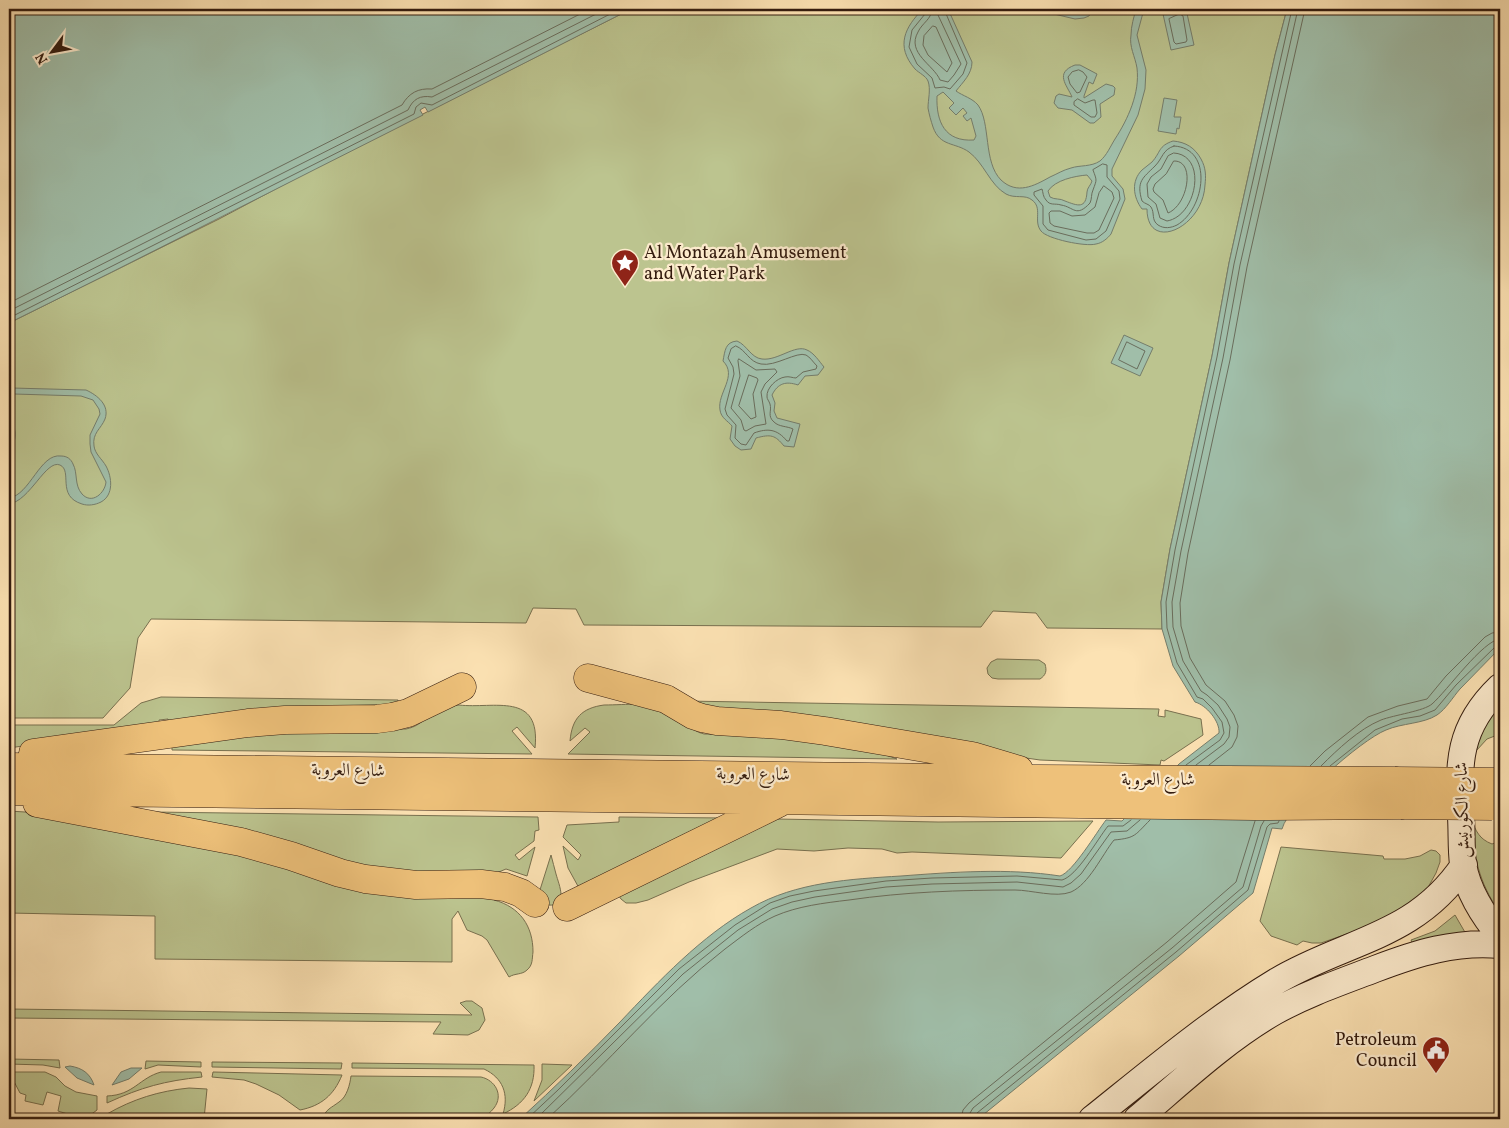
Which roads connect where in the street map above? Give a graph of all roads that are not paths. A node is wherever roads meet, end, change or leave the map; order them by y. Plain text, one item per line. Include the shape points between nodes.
1 (588, 678) dead end
2 (462, 687) dead end
3 (1500, 687) edge
4 (9, 759) edge
5 (9, 767) edge
6 (1038, 779) junction
7 (9, 791) edge
8 (1105, 792) junction
9 (1498, 794) edge
10 (9, 796) edge
11 (784, 800) junction
12 (1464, 865) junction
13 (535, 903) dead end
14 (567, 907) dead end
15 (1500, 934) edge
16 (1500, 946) edge
17 (1308, 964) junction
18 (1237, 1037) junction
19 (1092, 1119) edge
20 (1137, 1119) edge

1 - 6 main road via 666,699 702,718 810,729 972,756 1006,765
2 - 4 main road via 408,713 392,717 248,723
3 - 12 main road, شارع الكورنيش via 1477,714 1469,729 1460,762
5 - 6 main road, شارع العروبة
6 - 8 main road, شارع العروبة
7 - 11 main road, شارع العروبة
8 - 9 main road, شارع العروبة, bridge
8 - 11 main road, شارع العروبة
10 - 13 main road via 66,810 241,842 365,879 416,885 505,887
11 - 14 main road
12 - 15 main road, شارع الكورنيش via 1477,901
12 - 17 main road via 1444,891 1419,913 1388,931
16 - 18 main road via 1478,943 1448,946 1386,965 1293,1002
17 - 18 main road via 1318,969 1320,976 1317,981 1258,1013
17 - 19 main road via 1219,1018
18 - 20 main road

